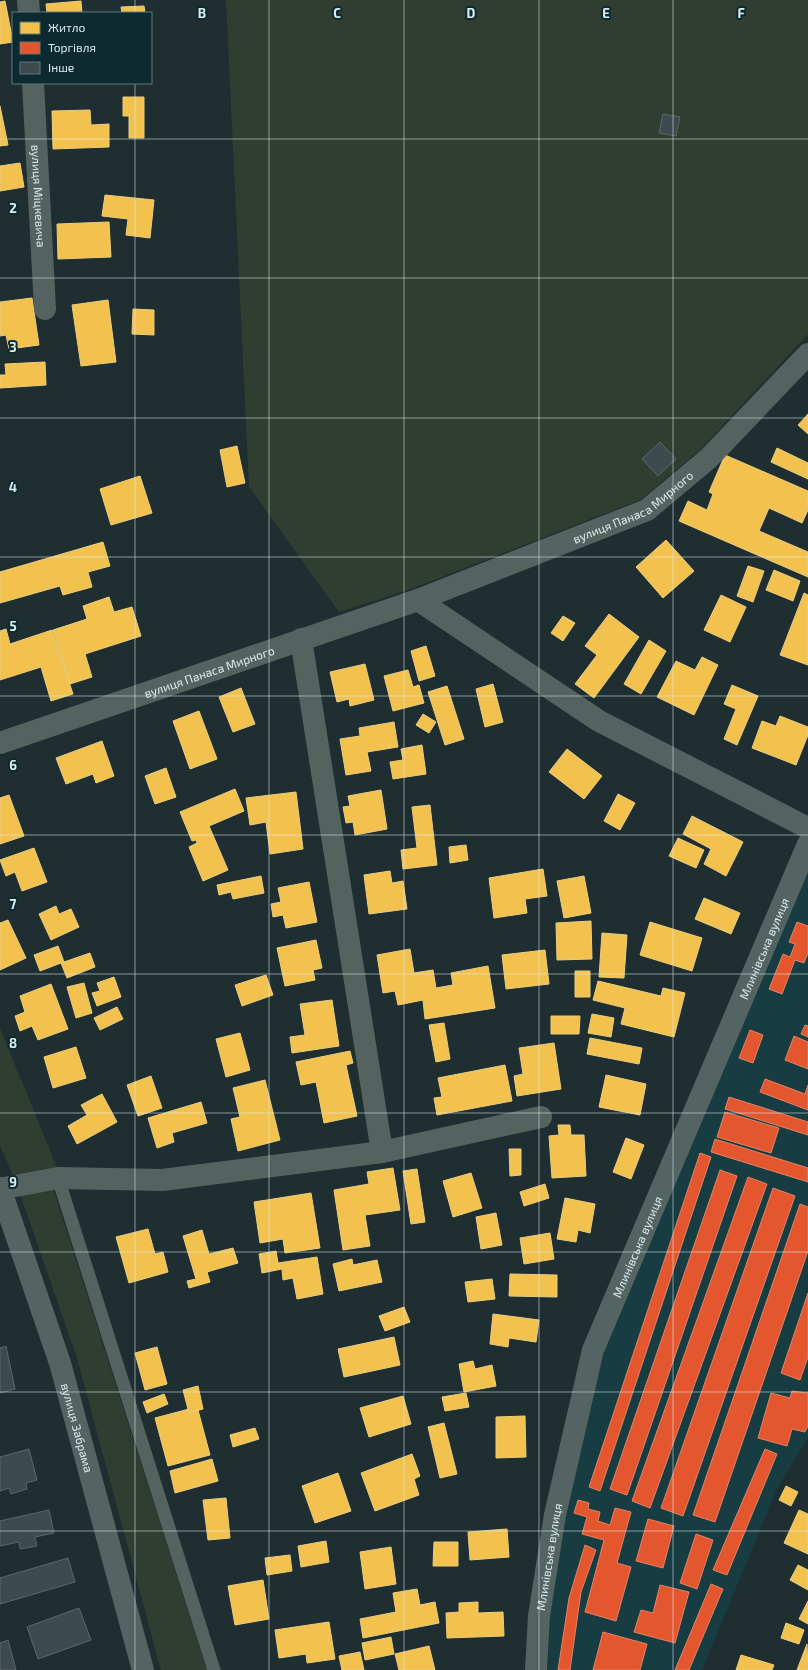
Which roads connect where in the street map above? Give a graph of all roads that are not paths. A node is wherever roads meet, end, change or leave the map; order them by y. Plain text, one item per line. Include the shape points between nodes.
1 (28, 0) edge
2 (29, 12) edge
3 (32, 84) edge
4 (45, 310) dead end
5 (808, 354) edge
6 (418, 600) junction
7 (301, 639) junction
8 (0, 743) edge
9 (808, 828) edge
10 (808, 844) edge
11 (541, 1117) dead end
12 (382, 1152) junction
13 (58, 1178) junction
14 (0, 1189) edge
15 (143, 1670) edge
16 (214, 1670) edge
17 (536, 1670) edge

1 - 2 street
3 - 4 street, вулиця Міцкевича
5 - 6 street, вулиця Панаса Мирного via 709,458 647,510
6 - 7 street, вулиця Панаса Мирного
6 - 9 street via 598,721
7 - 8 street, вулиця Панаса Мирного
7 - 12 street
10 - 17 main road, Млинівська вулиця via 593,1350 555,1514 539,1616
11 - 12 street
12 - 13 street via 162,1180
13 - 14 street
13 - 16 lane
14 - 15 main road, вулиця Забрама via 60,1363

